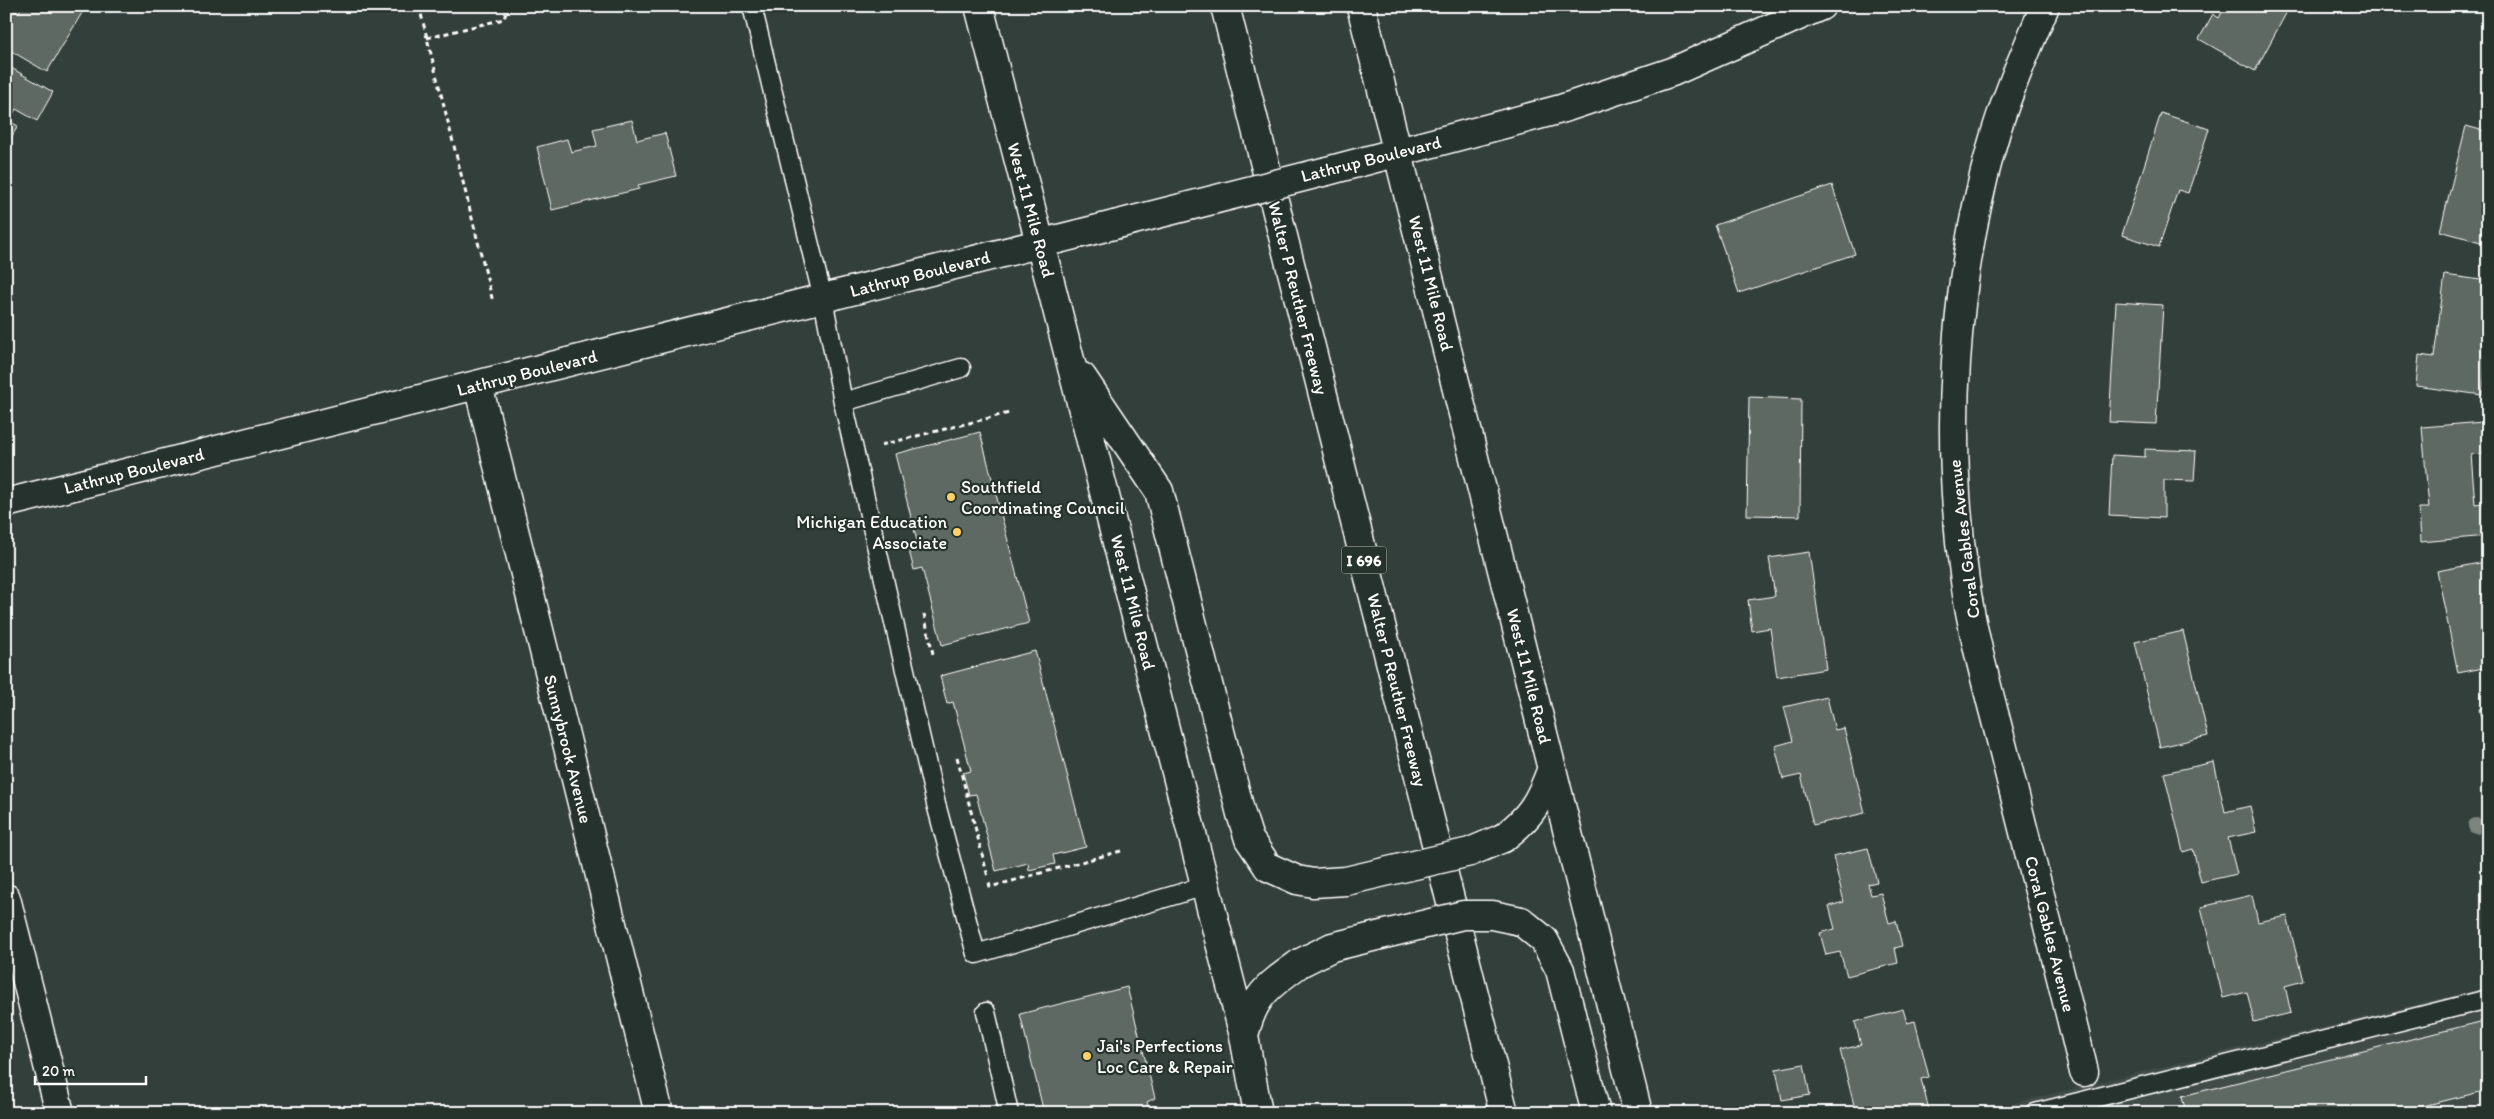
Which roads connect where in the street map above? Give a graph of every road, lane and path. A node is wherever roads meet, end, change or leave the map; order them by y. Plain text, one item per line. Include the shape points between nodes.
1 (419, 6) edge
2 (508, 6) edge
3 (752, 6) edge
4 (979, 6) edge
5 (1225, 6) edge
6 (1361, 6) edge
7 (1821, 6) edge
8 (2045, 6) edge
9 (427, 38) junction
10 (1398, 153) junction
11 (1040, 242) junction
12 (823, 299) junction
13 (493, 302) dead end
14 (1072, 361) junction
15 (961, 368) dead end
16 (478, 385) junction
17 (843, 402) junction
18 (1009, 413) dead end
19 (883, 454) dead end
20 (6, 503) edge
21 (923, 612) dead end
22 (934, 660) dead end
23 (956, 752) dead end
24 (1552, 768) junction
25 (1121, 851) dead end
26 (1205, 886) junction
27 (6, 898) edge
28 (2488, 999) edge
29 (986, 1012) dead end
30 (1244, 1036) junction
31 (2084, 1072) dead end
32 (60, 1113) edge
33 (659, 1113) edge
34 (1009, 1113) edge
35 (1258, 1113) edge
36 (1504, 1113) edge
37 (1596, 1113) edge
38 (1638, 1113) edge
39 (2034, 1113) edge

1 - 9 path
2 - 9 path via 504,19
3 - 12 lane
4 - 11 main road, West 11 Mile Road
5 - 36 main road, Walter P Reuther Freeway / I 696
6 - 10 main road, West 11 Mile Road
7 - 10 main road, Lathrup Boulevard via 1672,72 1561,109
8 - 31 main road, Coral Gables Avenue via 1992,144 1972,236 1959,321 1952,419 1956,504 1967,591
9 - 13 path
10 - 11 main road, Lathrup Boulevard, bridge
10 - 24 main road, West 11 Mile Road
11 - 12 main road, Lathrup Boulevard
11 - 14 main road, West 11 Mile Road
12 - 16 main road, Lathrup Boulevard
12 - 17 lane
14 - 24 main road, bridge via 1159,491 1241,814 1249,839 1268,867 1297,880 1313,883 1346,881 1470,852 1503,838 1530,814 1541,797
14 - 26 main road, West 11 Mile Road
15 - 17 lane
16 - 20 main road, Lathrup Boulevard
16 - 33 main road, Sunnybrook Avenue
17 - 26 lane via 936,804 976,954
18 - 19 path via 881,445
21 - 22 path
23 - 25 path via 990,886
24 - 38 main road, West 11 Mile Road
26 - 30 main road, West 11 Mile Road
27 - 32 main road
28 - 39 lane
29 - 34 lane
30 - 35 main road, West 11 Mile Road
30 - 37 main road, bridge via 1255,1002 1300,963 1332,947 1463,915 1492,915 1522,921 1544,940 1560,970

